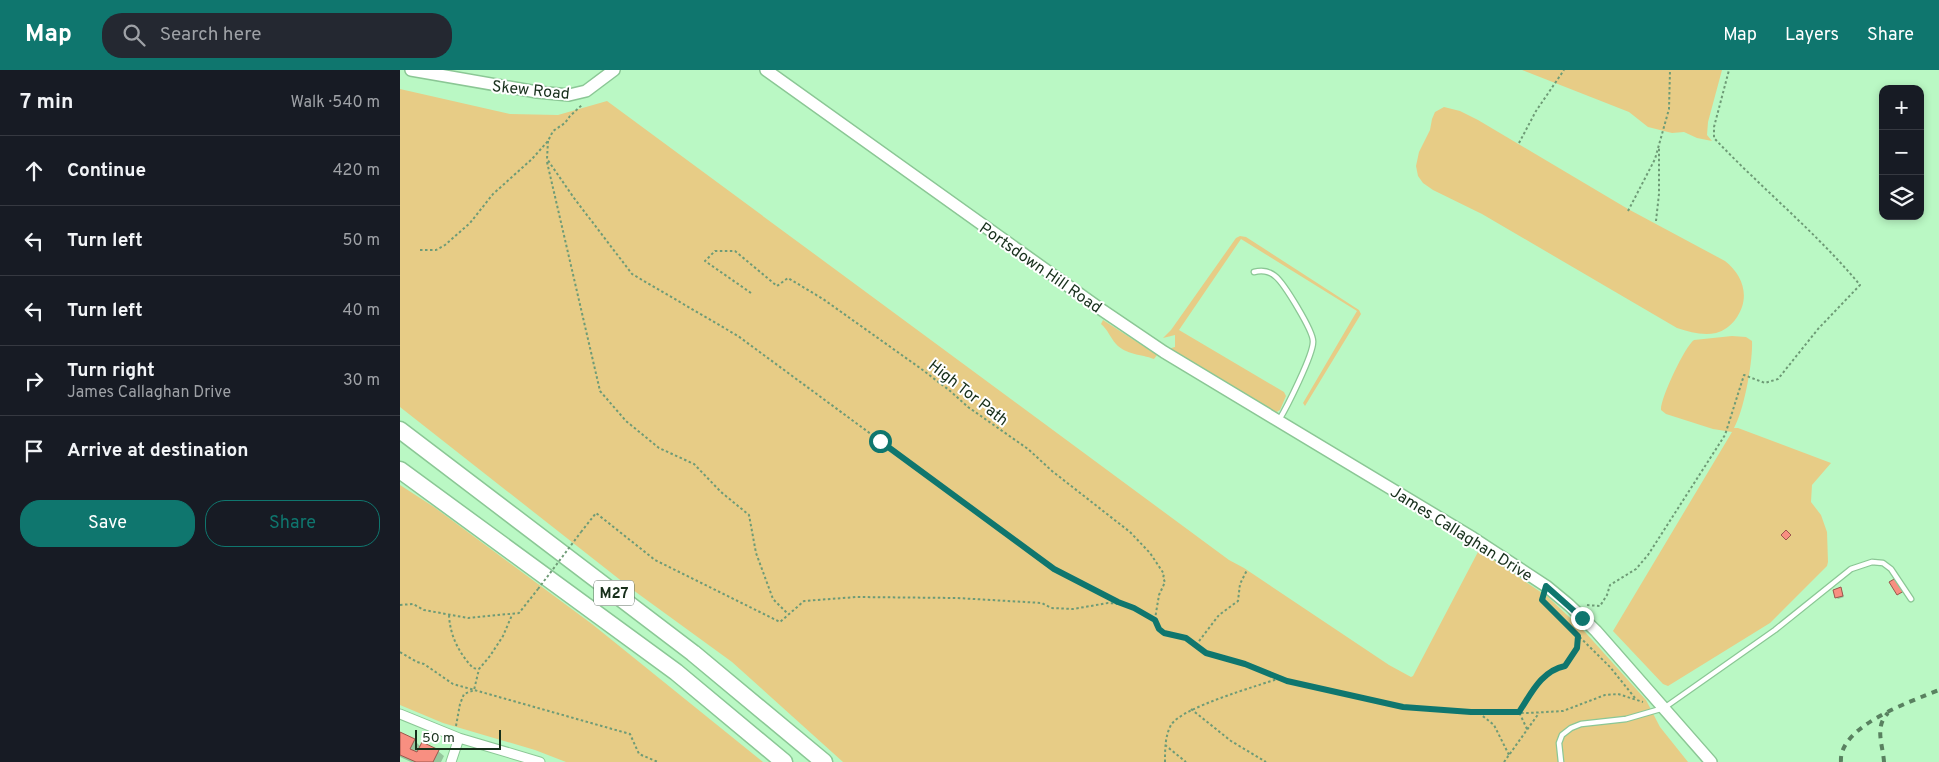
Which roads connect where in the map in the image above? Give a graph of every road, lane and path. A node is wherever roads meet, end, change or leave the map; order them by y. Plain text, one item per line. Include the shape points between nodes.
1 (411, 70) edge
2 (614, 70) edge
3 (766, 70) edge
4 (1564, 70) edge
5 (1670, 70) edge
6 (1729, 70) edge
7 (586, 91) junction
8 (548, 141) junction
9 (1519, 143) dead end
10 (1659, 144) junction
11 (547, 159) junction
12 (1628, 211) dead end
13 (1656, 221) dead end
14 (420, 250) dead end
15 (1254, 272) dead end
16 (751, 293) dead end
17 (1278, 421) junction
18 (400, 430) edge
19 (1326, 449) joint
20 (400, 470) edge
21 (1247, 570) dead end
22 (1546, 586) junction
23 (1910, 599) dead end
24 (1118, 602) junction
25 (400, 604) edge
26 (1570, 605) junction
27 (512, 614) junction
28 (789, 614) junction
29 (450, 615) junction
30 (1155, 620) junction
31 (1578, 636) junction
32 (1196, 645) junction
33 (400, 652) edge
34 (479, 669) junction
35 (1280, 678) junction
36 (474, 690) junction
37 (1636, 700) junction
38 (1664, 708) junction
39 (1191, 709) junction
40 (1478, 712) junction
41 (1519, 712) junction
42 (1539, 712) junction
43 (400, 714) edge
44 (1527, 729) junction
45 (457, 737) junction
46 (1165, 744) junction
47 (1509, 755) junction
48 (451, 762) edge
49 (540, 762) edge
50 (658, 762) edge
51 (784, 762) edge
52 (824, 762) edge
53 (1165, 762) edge
54 (1186, 762) edge
55 (1266, 762) edge
56 (1504, 762) edge
57 (1561, 762) edge
58 (1711, 762) edge

1 - 7 street, Skew Road via 537,92 569,95
2 - 7 street, Skew Road
3 - 17 street, Portsdown Hill Road via 1099,308 1164,352
4 - 9 path
5 - 10 path via 1669,109
6 - 26 path via 1714,138 1841,262 1860,285 1818,329 1778,379 1766,382 1744,375 1725,436 1643,562 1610,585 1600,606
7 - 8 path via 583,105 553,131
8 - 11 path
8 - 14 path via 445,245 436,250
10 - 12 path via 1653,166
10 - 13 path
11 - 24 path via 632,274 738,336 1054,569
11 - 28 path via 600,391 626,421 660,448 694,464 750,516 756,553 774,599
15 - 17 lane via 1267,272 1281,282 1313,339 1289,403
16 - 30 path, High Tor Path via 704,261 715,251 735,251 777,286 788,278 927,373 1028,450 1130,532 1150,553 1164,574 1165,582
17 - 19 street, Portsdown Hill Road
18 - 52 highway, M27 via 693,653
19 - 22 street, James Callaghan Drive
20 - 51 highway, M27 via 676,672
21 - 32 path via 1240,584 1238,601 1219,615
22 - 26 street, James Callaghan Drive
22 - 31 path via 1542,600
23 - 38 lane via 1891,569 1883,563 1872,562 1851,569 1775,630
24 - 28 path via 1073,609 1051,608 1042,603 957,598 856,597 804,601
24 - 30 path
25 - 29 path via 413,604 424,610
26 - 38 street, James Callaghan Drive
27 - 28 path, bridge via 519,613 596,514 655,560 780,622
27 - 29 path via 468,618
27 - 34 path via 503,636
29 - 34 path via 450,628 464,659
30 - 32 path via 1164,633 1186,638
31 - 37 path via 1610,667
31 - 41 path via 1577,648 1565,666 1539,681
32 - 35 path via 1206,653
33 - 36 path via 453,684
34 - 36 path
35 - 39 path
35 - 40 path via 1403,707
36 - 45 path via 464,694 460,704
36 - 50 path via 630,734 639,754
37 - 38 path
37 - 42 path via 1618,694 1605,695 1563,711
38 - 57 lane via 1626,719 1571,728 1562,735 1559,743
38 - 58 street, James Callaghan Drive
39 - 46 path via 1172,723
39 - 55 path via 1231,741
40 - 41 path
40 - 47 path via 1494,725
41 - 42 path
41 - 44 path
42 - 44 path
43 - 45 street
44 - 47 path
45 - 48 street
45 - 49 street
46 - 53 path
46 - 54 path
47 - 56 path

